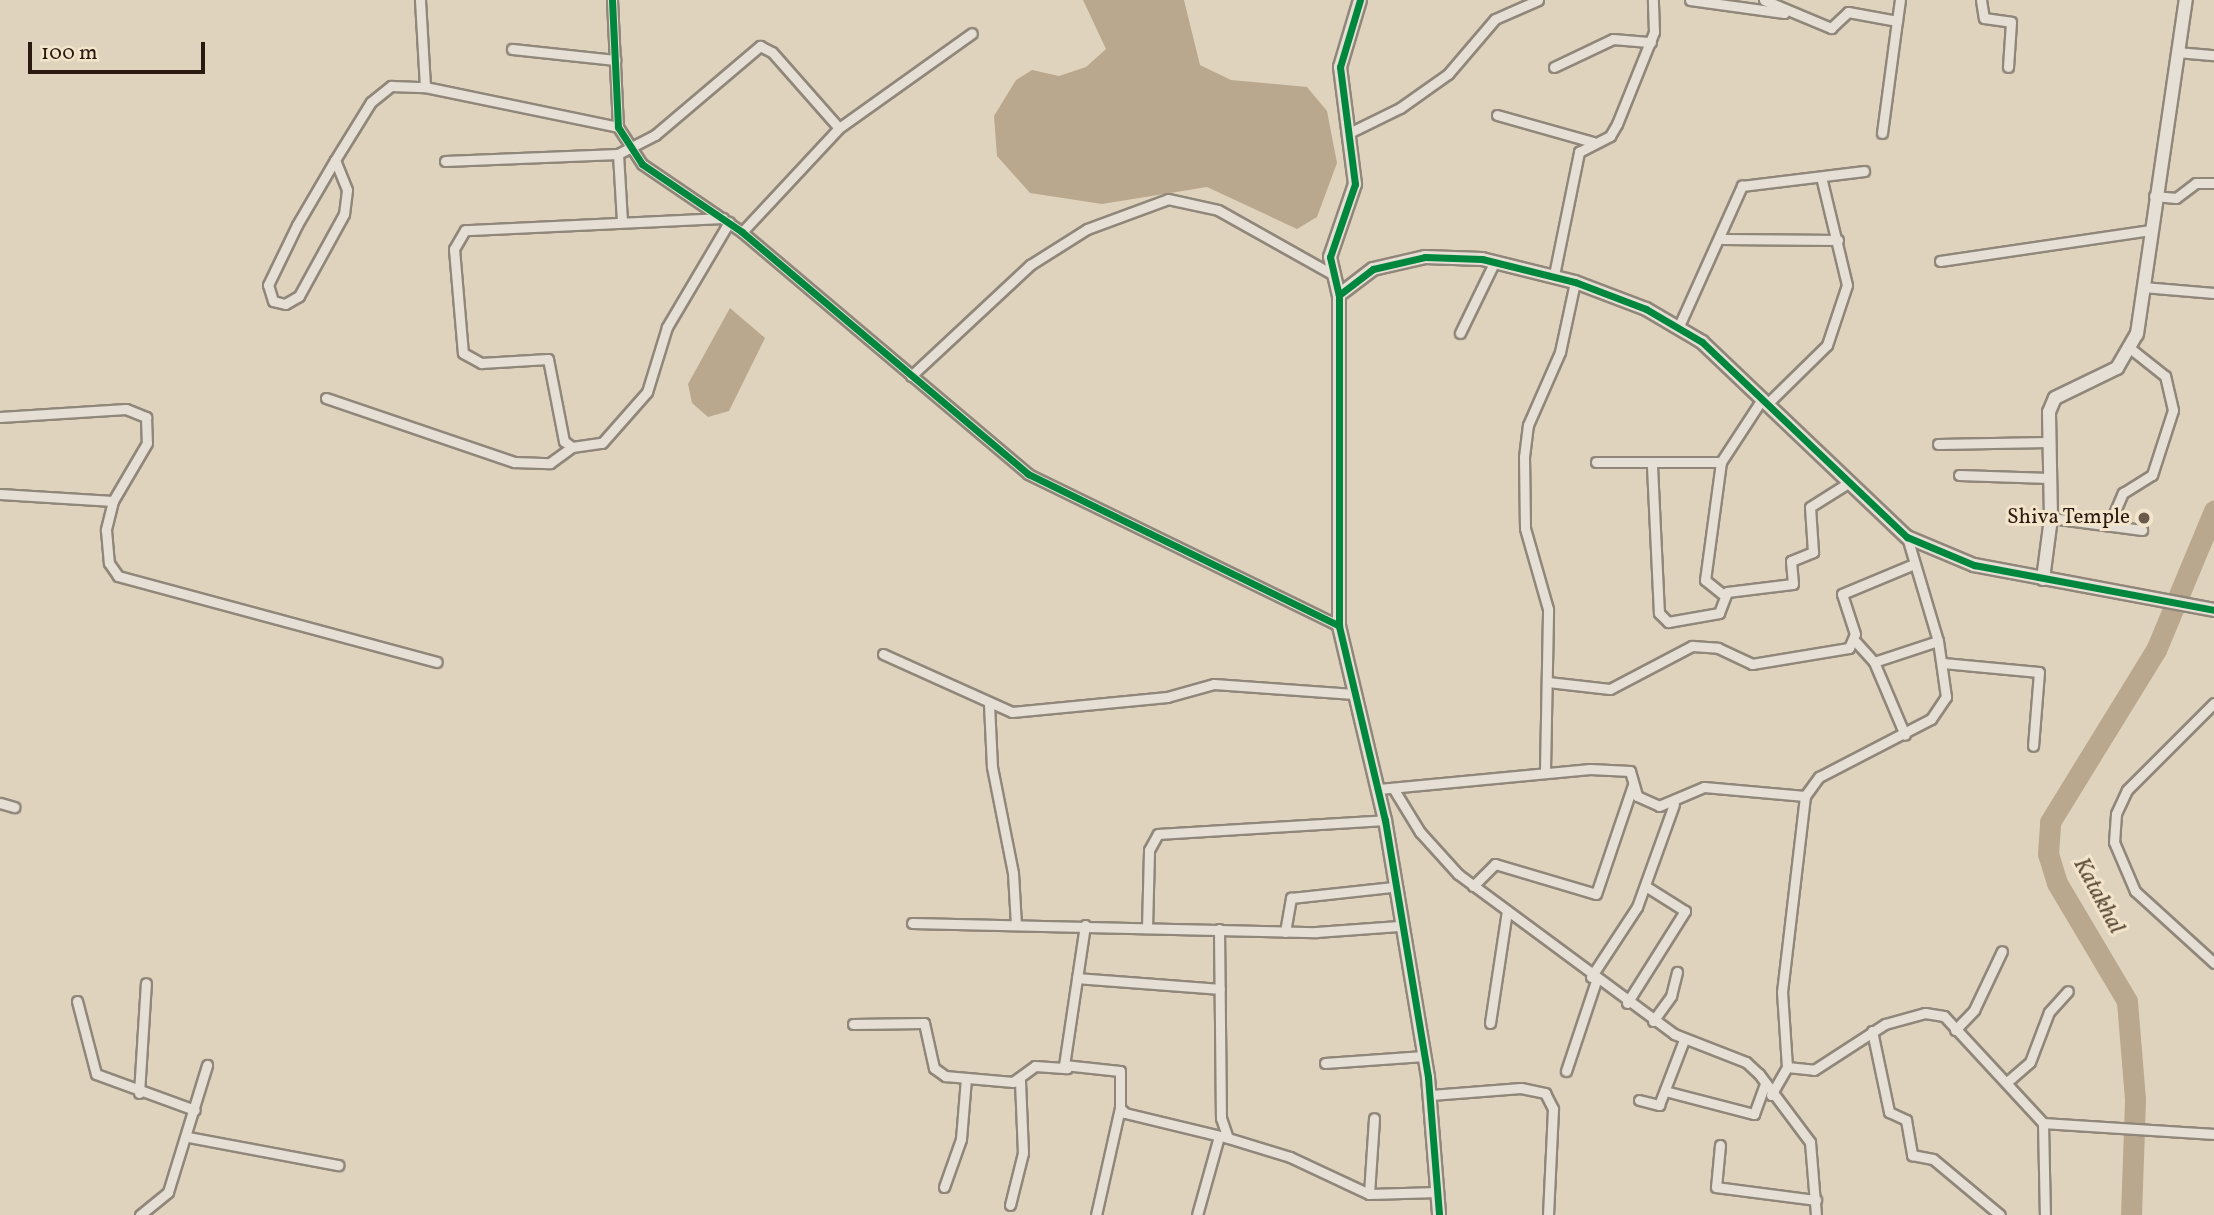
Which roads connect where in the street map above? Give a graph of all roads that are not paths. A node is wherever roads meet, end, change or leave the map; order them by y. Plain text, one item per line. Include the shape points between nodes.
1 (420, 0) edge
2 (612, 0) edge
3 (1360, 0) edge
4 (1538, 0) edge
5 (1653, 0) edge
6 (1690, 0) edge
7 (1764, 0) edge
8 (1900, 0) edge
9 (1981, 0) edge
10 (2186, 0) edge
11 (1793, 13) junction
12 (1897, 21) junction
13 (972, 33) dead end
14 (1651, 42) junction
15 (512, 49) dead end
16 (2178, 52) junction
17 (2214, 55) edge
18 (615, 60) junction
19 (1554, 67) dead end
20 (2008, 67) dead end
21 (425, 87) junction
22 (1497, 115) dead end
23 (618, 127) junction
24 (839, 128) junction
25 (1351, 132) junction
26 (1882, 133) dead end
27 (1595, 142) junction
28 (628, 149) junction
29 (618, 154) junction
30 (335, 160) junction
31 (445, 161) dead end
32 (1864, 171) dead end
33 (1821, 177) junction
34 (2214, 183) edge
35 (2154, 196) junction
36 (726, 220) junction
37 (622, 221) junction
38 (2149, 230) junction
39 (742, 232) junction
40 (1723, 239) junction
41 (1838, 240) junction
42 (1495, 261) junction
43 (1940, 261) dead end
44 (1334, 275) junction
45 (1554, 275) junction
46 (1575, 282) junction
47 (2143, 287) junction
48 (2214, 293) edge
49 (1339, 295) junction
50 (1679, 326) junction
51 (1460, 333) dead end
52 (2131, 349) junction
53 (911, 376) junction
54 (326, 398) dead end
55 (1765, 401) junction
56 (0, 417) edge
57 (2048, 442) junction
58 (1938, 444) dead end
59 (572, 447) junction
60 (1596, 462) dead end
61 (1721, 462) junction
62 (1653, 466) junction
63 (1959, 475) dead end
64 (2049, 478) junction
65 (1845, 485) junction
66 (0, 494) edge
67 (113, 501) junction
68 (2051, 518) junction
69 (2109, 523) junction
70 (2142, 530) dead end
71 (1907, 537) junction
72 (1914, 564) junction
73 (2043, 579) junction
74 (1722, 594) junction
75 (2214, 610) edge
76 (1339, 626) junction
77 (1938, 641) junction
78 (1856, 642) junction
79 (883, 654) dead end
80 (437, 662) dead end
81 (1874, 662) junction
82 (1943, 663) junction
83 (1548, 682) junction
84 (1354, 694) junction
85 (2214, 703) edge
86 (989, 704) junction
87 (1905, 735) junction
88 (2033, 746) dead end
89 (1545, 769) junction
90 (1635, 780) junction
91 (1386, 788) junction
92 (1805, 796) junction
93 (0, 803) edge
94 (1674, 804) junction
95 (14, 807) dead end
96 (1385, 820) junction
97 (1474, 886) junction
98 (1393, 887) junction
99 (1647, 887) junction
100 (1507, 911) junction
101 (912, 923) dead end
102 (1016, 925) junction
103 (1084, 925) junction
104 (1399, 926) junction
105 (1147, 928) junction
106 (1219, 929) junction
107 (1285, 932) junction
108 (2002, 951) dead end
109 (2214, 963) edge
110 (1677, 972) dead end
111 (1077, 978) junction
112 (1594, 979) junction
113 (146, 983) dead end
114 (1220, 989) junction
115 (2068, 991) dead end
116 (77, 1001) dead end
117 (1627, 1003) junction
118 (1653, 1021) junction
119 (1490, 1023) dead end
120 (853, 1024) dead end
121 (1955, 1030) junction
122 (1872, 1031) junction
123 (1684, 1040) junction
124 (1424, 1056) junction
125 (1325, 1063) dead end
126 (207, 1065) dead end
127 (1787, 1067) junction
128 (1067, 1068) junction
129 (1566, 1071) dead end
130 (966, 1078) junction
131 (1020, 1080) junction
132 (2007, 1082) junction
133 (1765, 1083) junction
134 (1665, 1091) junction
135 (139, 1093) junction
136 (1431, 1095) junction
137 (1771, 1095) junction
138 (1639, 1100) dead end
139 (1120, 1108) junction
140 (195, 1110) junction
141 (1374, 1118) dead end
142 (2043, 1123) junction
143 (2214, 1134) edge
144 (188, 1137) junction
145 (1223, 1137) junction
146 (1720, 1145) dead end
147 (338, 1164) dead end
148 (944, 1187) dead end
149 (1438, 1192) junction
150 (1369, 1194) junction
151 (1816, 1200) junction
152 (1010, 1205) dead end
153 (145, 1213) edge
154 (1096, 1215) edge
155 (1197, 1215) edge
156 (1439, 1215) edge
157 (1548, 1215) edge
158 (1816, 1215) edge
159 (2000, 1215) edge
160 (2045, 1215) edge

1 - 21 street
2 - 18 street
3 - 25 street via 1340,67
4 - 25 street via 1495,19 1448,74 1400,108
5 - 14 street
6 - 11 street
7 - 11 street
8 - 12 street
9 - 20 street via 1984,18 2011,22
10 - 16 street
11 - 12 street via 1831,28 1848,12
12 - 26 street
13 - 24 street
14 - 19 street via 1613,39
14 - 27 street via 1617,124
15 - 18 street
16 - 17 street
16 - 35 street
18 - 23 street
21 - 23 street
21 - 30 street via 380,92
22 - 27 street
23 - 28 street
24 - 28 street via 772,52 760,46 656,135
24 - 39 street
25 - 44 street via 1355,184 1332,240
27 - 45 street via 1578,152
28 - 29 street
28 - 36 street
29 - 31 street
29 - 37 street
30 - 30 street via 268,285 273,301 285,304 299,296 344,214 347,190
32 - 33 street
33 - 40 street via 1742,186
33 - 41 street
34 - 35 street via 2196,183 2182,197
35 - 38 street
36 - 37 street
36 - 39 street
36 - 59 street via 667,327 647,392 603,443
37 - 59 street via 474,226 456,237 463,354 481,363 548,359 560,432
38 - 43 street
38 - 47 street
39 - 53 street
40 - 41 street
40 - 50 street
41 - 55 street via 1847,285 1835,308 1831,338
42 - 45 street
42 - 49 street via 1456,257 1397,262 1373,269
42 - 51 street
44 - 49 street
44 - 53 street via 1218,209 1168,199 1087,229 1030,265
45 - 46 street
46 - 50 street
46 - 83 street via 1560,352 1528,425 1524,457 1525,528 1548,609
47 - 48 street
47 - 52 street
49 - 76 street
50 - 55 street
52 - 57 street via 2103,380 2055,398
52 - 69 street via 2165,376 2173,410 2152,475 2123,493
53 - 76 street via 1028,474 1069,499
54 - 59 street via 514,461 550,463
55 - 61 street
55 - 65 street
56 - 67 street via 126,409 146,417 147,443
57 - 58 street
57 - 64 street
60 - 62 street
61 - 62 street
61 - 74 street via 1705,579
62 - 74 street via 1662,620 1719,613
63 - 64 street
64 - 68 street
65 - 71 street
65 - 74 street via 1810,507 1813,552 1791,561 1793,584
66 - 67 street
67 - 80 street via 106,530 109,563 134,584
68 - 69 street
68 - 73 street
69 - 70 street
71 - 72 street
71 - 73 street via 1974,565
72 - 77 street
72 - 78 street via 1842,594
73 - 75 street
76 - 84 street
77 - 81 street
77 - 82 street
78 - 81 street
78 - 83 street via 1752,664 1718,648 1692,646 1610,689
79 - 86 street
81 - 87 street
82 - 87 street via 1941,709
82 - 88 street via 2039,672
83 - 89 street
84 - 86 street via 1214,684 1167,697 1025,713
84 - 91 street
85 - 109 street via 2126,790 2116,814 2114,842 2135,891
86 - 102 street
87 - 92 street via 1819,777
89 - 90 street via 1625,770
89 - 91 street
90 - 94 street via 1641,800
90 - 97 street via 1596,894 1495,864
91 - 96 street
91 - 97 street via 1440,857
92 - 94 street via 1704,787
92 - 127 street via 1782,992
93 - 95 street
94 - 99 street
96 - 98 street
96 - 105 street via 1158,834 1149,850
97 - 100 street
98 - 104 street
98 - 107 street via 1291,898
99 - 112 street
99 - 117 street via 1685,911
100 - 112 street
100 - 119 street
101 - 102 street
102 - 103 street
103 - 105 street
103 - 111 street
104 - 107 street
104 - 124 street
105 - 106 street
106 - 107 street
106 - 114 street
108 - 121 street via 1974,1010
110 - 118 street via 1671,996
111 - 114 street
111 - 128 street
112 - 117 street
112 - 129 street
113 - 135 street
114 - 145 street
115 - 132 street via 2049,1012 2030,1062
116 - 135 street via 96,1074
117 - 118 street
118 - 123 street
120 - 130 street via 924,1023 933,1068
121 - 122 street via 1936,1012
121 - 132 street
122 - 127 street via 1824,1066
122 - 159 street via 1889,1112 1906,1119 1912,1155 1933,1159
123 - 133 street via 1746,1062
123 - 134 street
124 - 125 street
124 - 136 street
126 - 140 street
127 - 137 street
128 - 131 street via 1035,1066
128 - 139 street via 1120,1071
130 - 131 street
130 - 148 street via 961,1139
131 - 152 street via 1023,1153
132 - 142 street
133 - 134 street via 1754,1114
133 - 137 street
134 - 138 street via 1659,1105
135 - 140 street
136 - 149 street
136 - 157 street via 1521,1088 1545,1093 1553,1110
137 - 151 street via 1810,1142
139 - 145 street
139 - 154 street
140 - 144 street
141 - 150 street
142 - 143 street
142 - 160 street
144 - 147 street
144 - 153 street via 169,1192
145 - 150 street via 1290,1157
145 - 155 street
146 - 151 street via 1716,1187
149 - 150 street
149 - 156 street
151 - 158 street

